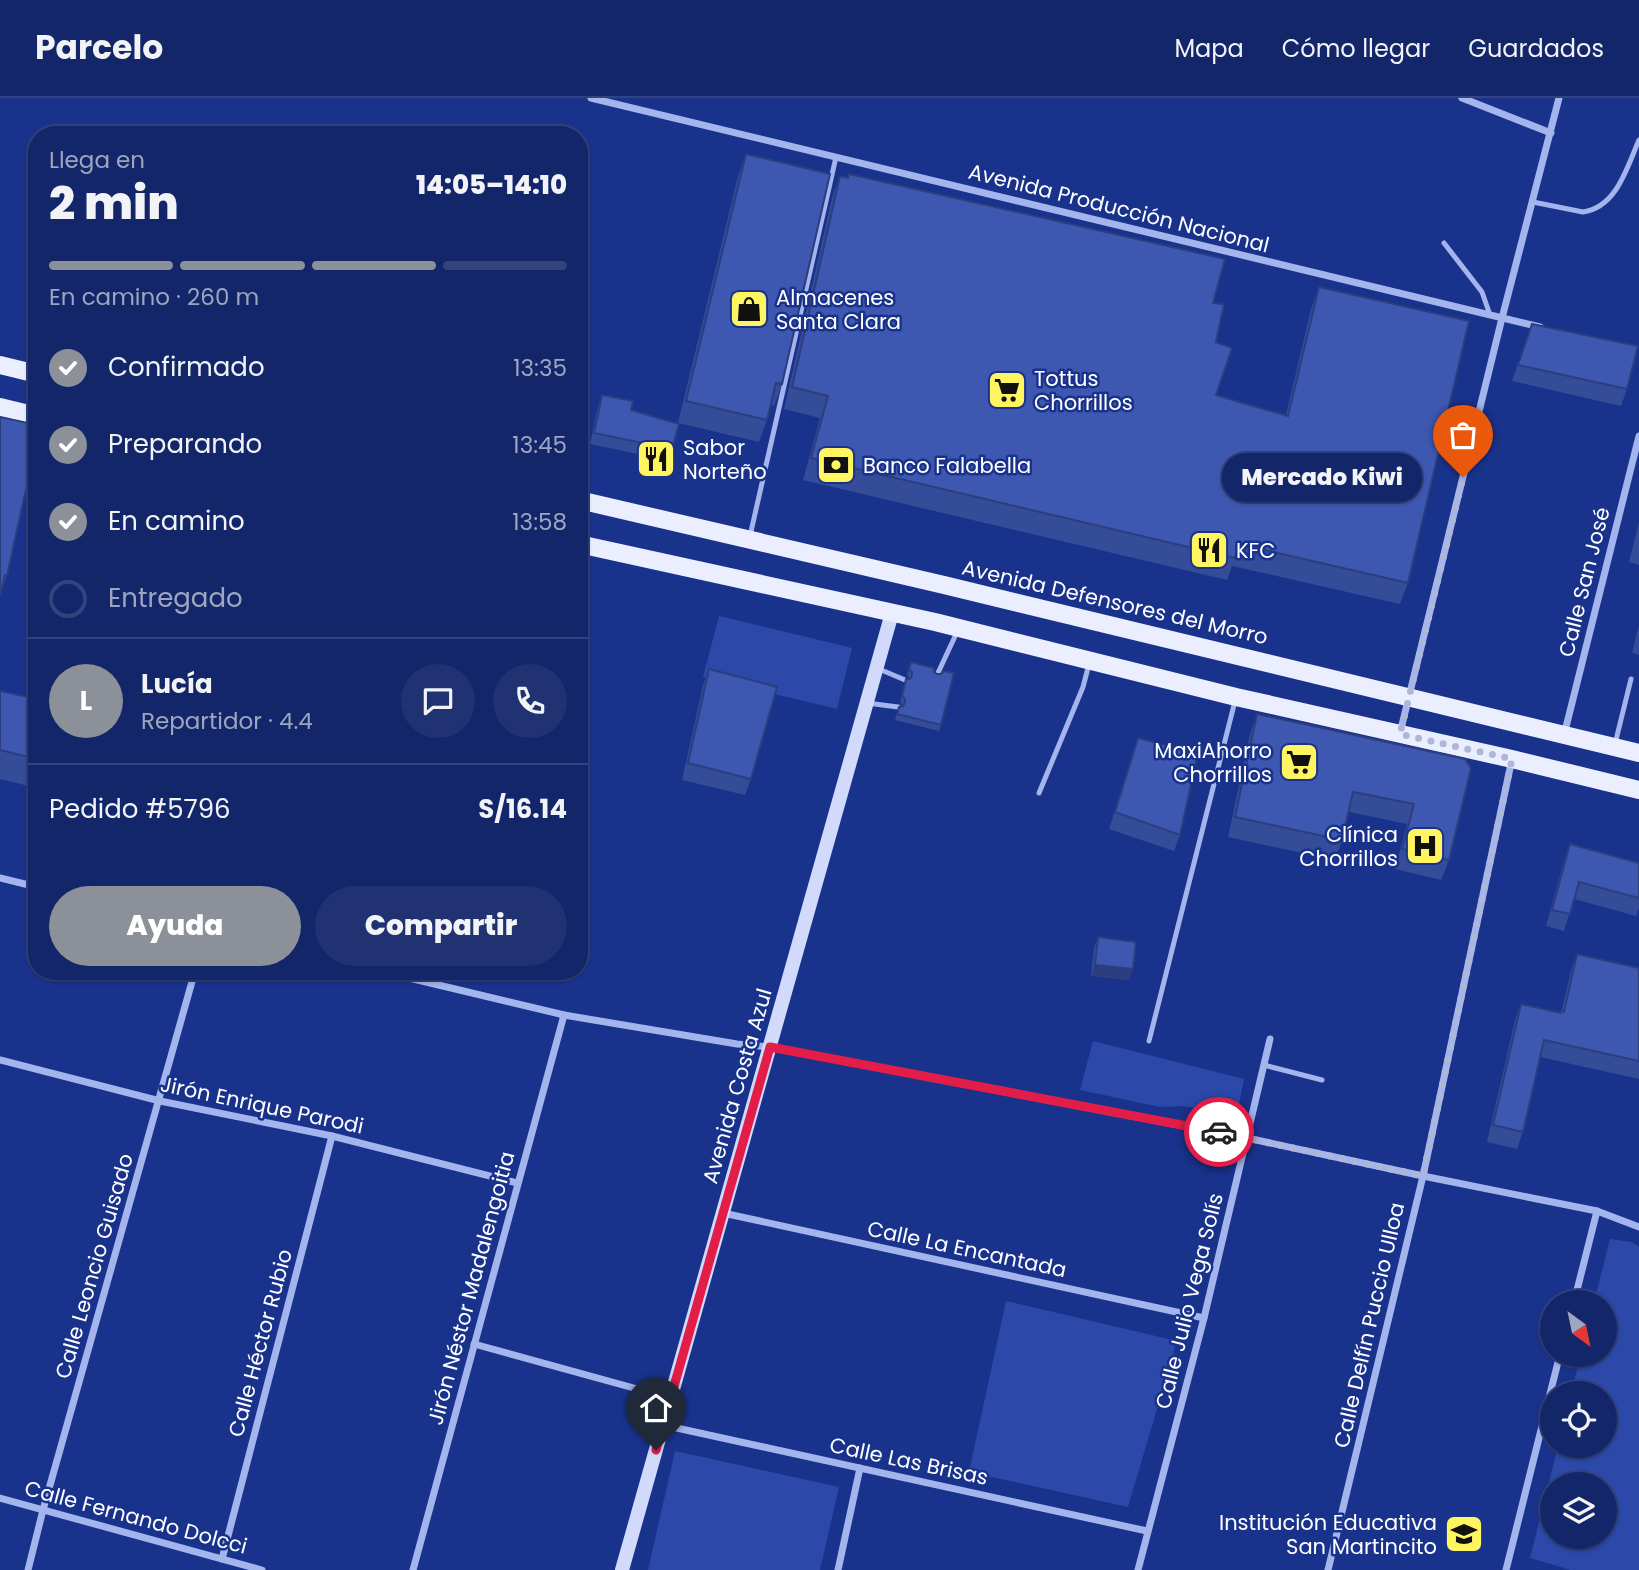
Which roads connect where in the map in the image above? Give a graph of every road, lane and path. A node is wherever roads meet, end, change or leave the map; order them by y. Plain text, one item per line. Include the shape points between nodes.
1 (591, 98) edge
2 (1462, 98) edge
3 (1559, 98) edge
4 (1551, 133) junction
5 (1639, 140) edge
6 (836, 157) junction
7 (1533, 202) junction
8 (1444, 243) dead end
9 (1490, 315) junction
10 (1502, 318) junction
11 (1552, 330) edge
12 (0, 365) edge
13 (28, 371) edge
14 (0, 407) edge
15 (28, 414) edge
16 (1639, 436) edge
17 (588, 502) edge
18 (749, 539) junction
19 (588, 546) edge
20 (892, 613) junction
21 (959, 628) junction
22 (1090, 661) junction
23 (877, 668) junction
24 (937, 675) edge
25 (1631, 679) dead end
26 (905, 680) edge
27 (1409, 696) junction
28 (1236, 697) junction
29 (28, 703) edge
30 (867, 703) junction
31 (27, 707) edge
32 (898, 707) edge
33 (1400, 734) junction
34 (1564, 736) junction
35 (1615, 748) junction
36 (1639, 753) edge
37 (1512, 759) junction
38 (1639, 790) edge
39 (1039, 793) dead end
40 (0, 878) edge
41 (28, 885) edge
42 (193, 980) edge
43 (418, 980) edge
44 (564, 1015) junction
45 (1270, 1039) dead end
46 (1149, 1041) dead end
47 (770, 1047) junction
48 (0, 1060) edge
49 (1264, 1065) junction
50 (1322, 1080) dead end
51 (160, 1101) junction
52 (332, 1136) junction
53 (1247, 1138) junction
54 (1423, 1176) junction
55 (517, 1183) junction
56 (1597, 1211) junction
57 (723, 1213) junction
58 (1639, 1227) edge
59 (1576, 1290) edge
60 (1204, 1318) junction
61 (474, 1344) junction
62 (1557, 1367) edge
63 (670, 1398) junction
64 (663, 1425) junction
65 (860, 1468) junction
66 (0, 1498) edge
67 (43, 1510) junction
68 (1147, 1531) junction
69 (222, 1559) junction
70 (28, 1570) edge
71 (262, 1570) edge
72 (413, 1570) edge
73 (622, 1570) edge
74 (838, 1570) edge
75 (1138, 1570) edge
76 (1328, 1570) edge
77 (1506, 1570) edge

1 - 6 street, Avenida Producción Nacional
2 - 4 street
3 - 4 street
4 - 7 street
5 - 7 lane via 1619,186 1591,211
6 - 9 street, Avenida Producción Nacional
6 - 18 lane
7 - 10 street
8 - 9 lane via 1482,292
9 - 10 street, Avenida Producción Nacional
10 - 11 street, Avenida Producción Nacional
10 - 27 street
12 - 13 main road
14 - 15 main road
16 - 34 street, Calle San José
17 - 18 main road, Avenida Defensores del Morro
18 - 27 main road, Avenida Defensores del Morro
19 - 20 main road
20 - 21 main road
20 - 23 street, Avenida Costa Azul
21 - 22 main road
21 - 24 lane
22 - 28 main road
22 - 39 lane
23 - 26 lane
23 - 30 street, Avenida Costa Azul
25 - 35 lane
27 - 33 street
27 - 34 main road, Avenida Defensores del Morro
28 - 33 main road
28 - 46 lane
29 - 31 lane
30 - 32 lane
30 - 47 street, Avenida Costa Azul
33 - 37 main road
34 - 35 main road, Avenida Defensores del Morro
35 - 36 main road, Avenida Defensores del Morro
37 - 38 main road
37 - 54 street, Calle Delfín Puccio Ulloa
40 - 41 street
42 - 51 street, Calle Leoncio Guisado
43 - 44 street
44 - 47 street
44 - 55 street, Jirón Néstor Madalengoitia
45 - 49 street, Calle Julio Vega Solís
47 - 53 street
47 - 57 street, Avenida Costa Azul
48 - 51 street, Jirón Enrique Parodi
49 - 50 lane
49 - 53 street, Calle Julio Vega Solís
51 - 52 street, Jirón Enrique Parodi
51 - 67 street, Calle Leoncio Guisado
52 - 55 street, Jirón Enrique Parodi
52 - 69 street, Calle Héctor Rubio
53 - 54 street
53 - 60 street, Calle Julio Vega Solís
54 - 56 street
54 - 76 street, Calle Delfín Puccio Ulloa
55 - 61 street, Jirón Néstor Madalengoitia
56 - 58 street
56 - 59 street
57 - 60 street, Calle La Encantada
57 - 63 street, Avenida Costa Azul
60 - 68 street, Calle Julio Vega Solís
61 - 63 street
61 - 72 street, Jirón Néstor Madalengoitia
62 - 77 street
63 - 64 street, Avenida Costa Azul
64 - 65 street, Calle Las Brisas
64 - 73 street, Avenida Costa Azul
65 - 68 street, Calle Las Brisas
65 - 74 street
66 - 67 street, Calle Fernando Dolcci
67 - 69 street, Calle Fernando Dolcci
67 - 70 street, Calle Leoncio Guisado
68 - 75 street, Calle Julio Vega Solís
69 - 71 street, Calle Fernando Dolcci

